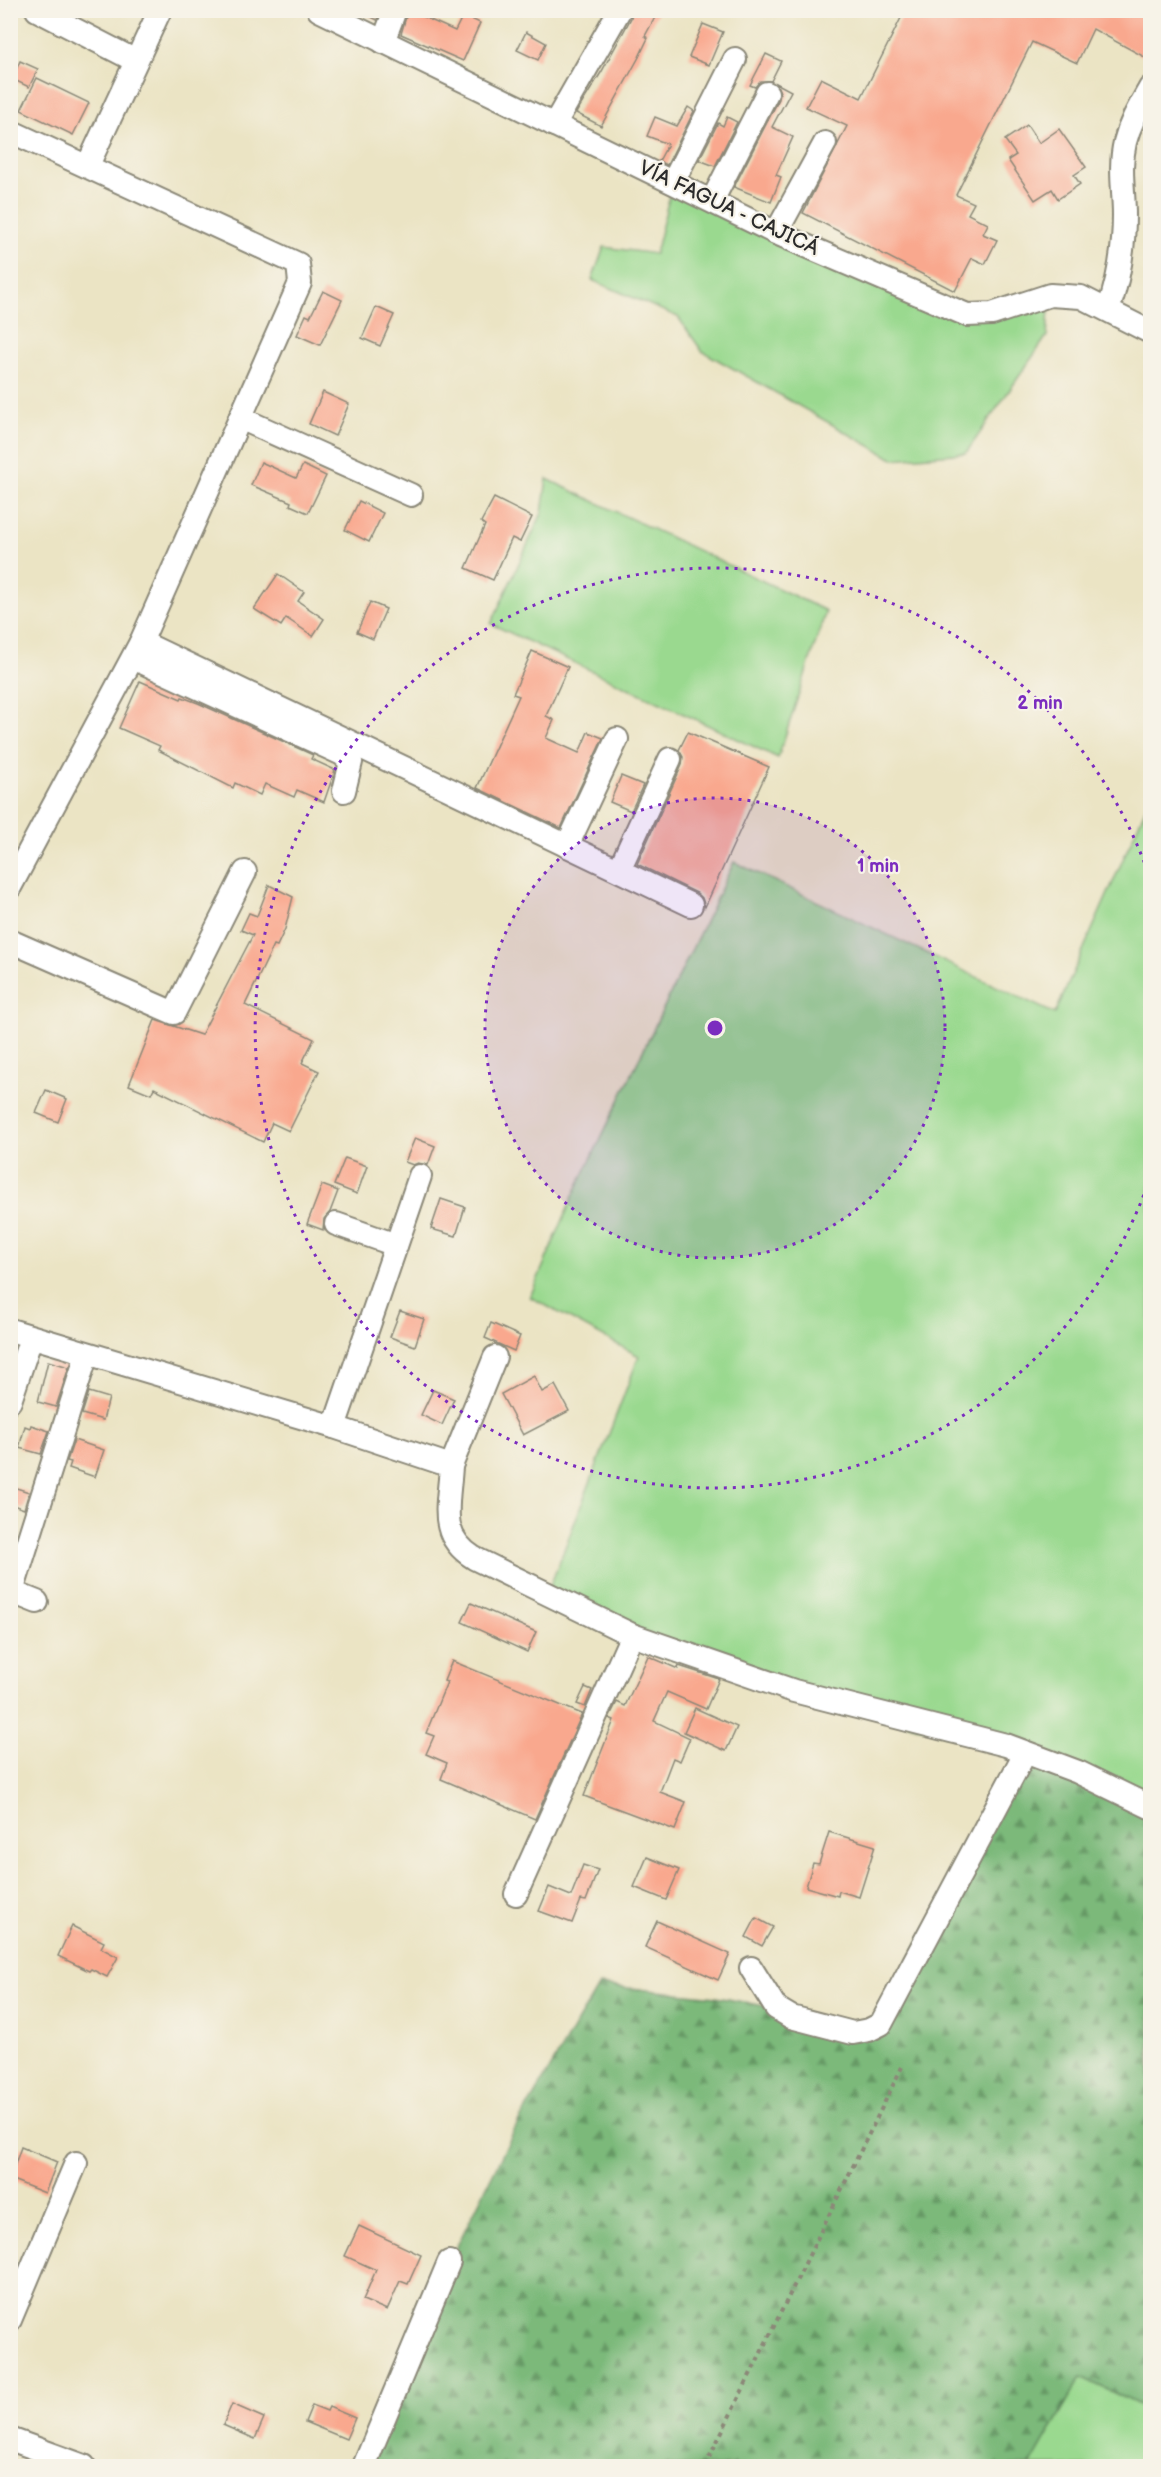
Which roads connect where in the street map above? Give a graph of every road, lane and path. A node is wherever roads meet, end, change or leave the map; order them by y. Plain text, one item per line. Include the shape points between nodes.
1 (37, 10) edge
2 (160, 10) edge
3 (319, 10) edge
4 (395, 10) edge
5 (619, 10) edge
6 (383, 42) junction
7 (735, 59) dead end
8 (136, 61) junction
9 (1150, 88) edge
10 (767, 93) dead end
11 (554, 125) junction
12 (10, 131) edge
13 (825, 143) dead end
14 (88, 165) junction
15 (673, 182) junction
16 (712, 201) junction
17 (776, 233) junction
18 (1108, 310) junction
19 (1150, 332) edge
20 (240, 418) junction
21 (411, 495) dead end
22 (137, 650) junction
23 (617, 740) dead end
24 (670, 759) dead end
25 (344, 791) dead end
26 (567, 846) junction
27 (619, 870) junction
28 (245, 872) dead end
29 (10, 887) edge
30 (691, 905) dead end
31 (10, 941) edge
32 (420, 1176) dead end
33 (336, 1224) dead end
34 (396, 1245) junction
35 (21, 1334) edge
36 (87, 1354) junction
37 (495, 1357) dead end
38 (10, 1401) edge
39 (334, 1427) junction
40 (451, 1466) junction
41 (11, 1595) edge
42 (37, 1602) dead end
43 (632, 1635) junction
44 (1025, 1753) junction
45 (1150, 1807) edge
46 (516, 1894) dead end
47 (751, 1968) dead end
48 (902, 2067) dead end
49 (76, 2163) dead end
50 (449, 2262) dead end
51 (10, 2320) edge
52 (10, 2439) edge
53 (84, 2466) edge
54 (364, 2466) edge
55 (705, 2466) edge

1 - 8 street
2 - 8 street
3 - 6 street, VÍA FAGUA - CAJICÁ
4 - 6 street
5 - 11 street
6 - 11 street, VÍA FAGUA - CAJICÁ
7 - 15 street
8 - 14 street
9 - 18 street via 1132,119 1124,144 1121,252 1117,286
10 - 16 street
11 - 15 street, VÍA FAGUA - CAJICÁ
12 - 14 street
13 - 17 street
14 - 20 street via 298,264 300,283
15 - 16 street, VÍA FAGUA - CAJICÁ
16 - 17 street, VÍA FAGUA - CAJICÁ
17 - 18 street, VÍA FAGUA - CAJICÁ via 968,315 992,314 1050,295 1081,297
18 - 19 street, VÍA FAGUA - CAJICÁ
20 - 21 street
20 - 22 street
22 - 25 street via 342,754 351,762
22 - 26 street
22 - 29 street
23 - 26 street
24 - 27 street
26 - 27 street
27 - 30 street
28 - 31 street via 174,1013
32 - 34 street via 419,1209
33 - 34 street
34 - 39 street
35 - 36 street
35 - 38 street
36 - 39 street
36 - 41 street
37 - 40 street
39 - 40 street
40 - 43 street via 448,1530 459,1549
41 - 42 street
43 - 44 street via 794,1690
43 - 46 street
44 - 45 street via 1078,1772
44 - 47 street via 881,2024 853,2033 791,2017 776,2008
48 - 55 path
49 - 51 street
50 - 54 street
52 - 53 street

